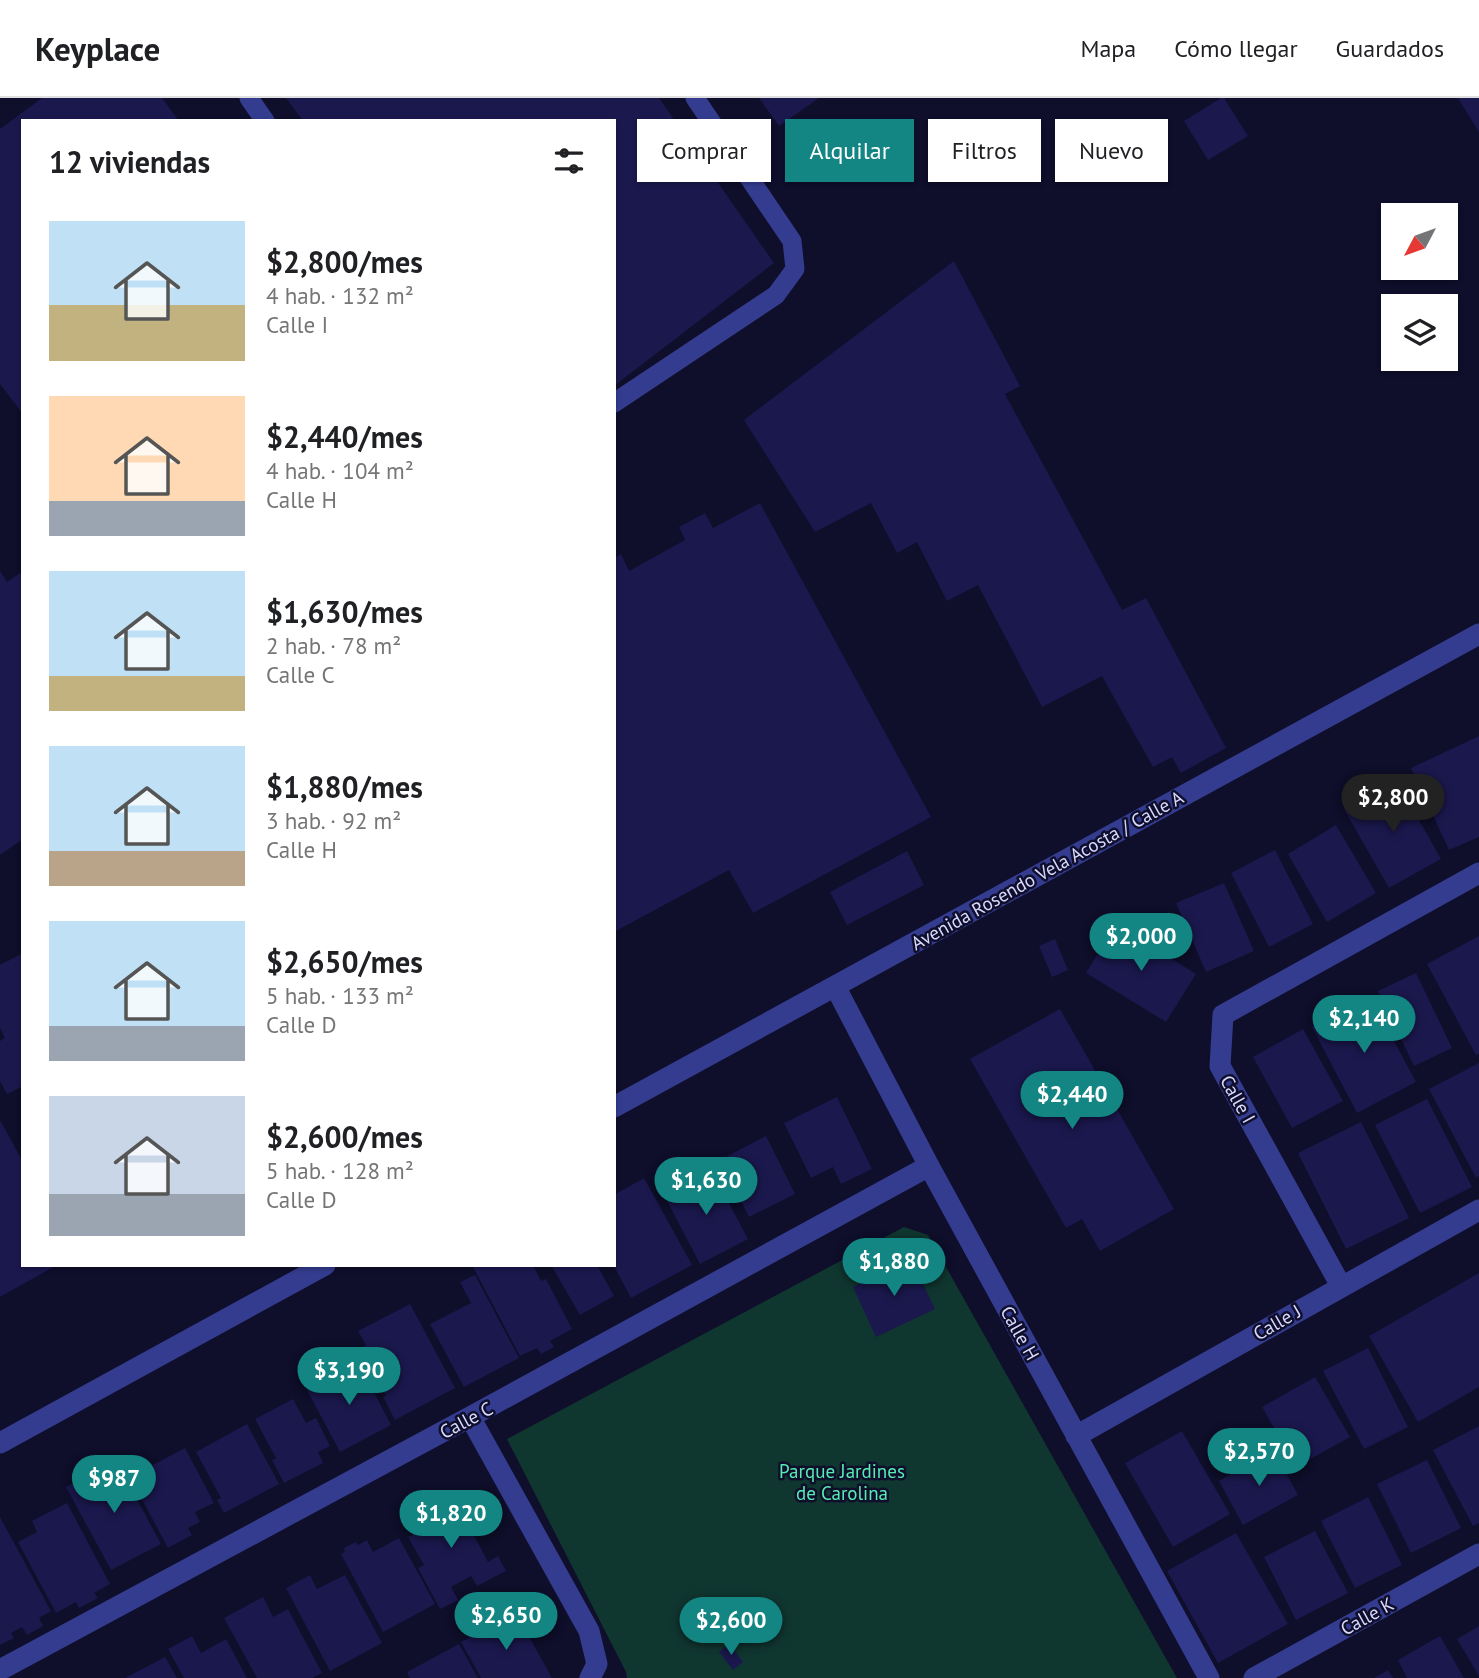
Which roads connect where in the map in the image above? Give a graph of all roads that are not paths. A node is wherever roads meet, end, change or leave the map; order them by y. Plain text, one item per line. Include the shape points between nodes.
1 (248, 98) edge
2 (695, 98) edge
3 (264, 119) edge
4 (616, 402) edge
5 (1479, 634) edge
6 (1479, 873) edge
7 (835, 986) junction
8 (616, 1106) edge
9 (929, 1166) junction
10 (1479, 1210) edge
11 (321, 1267) edge
12 (1341, 1286) junction
13 (470, 1418) junction
14 (1076, 1436) junction
15 (0, 1443) edge
16 (1479, 1554) edge
17 (0, 1670) edge
18 (590, 1678) edge
19 (1209, 1678) edge
20 (1254, 1678) edge

1 - 3 lane
2 - 4 lane via 792,242 795,269 776,296
5 - 7 street, Avenida Rosendo Vela Acosta / Calle A
6 - 12 street, Calle I via 1223,1015 1220,1066
7 - 8 street, Avenida Rosendo Vela Acosta / Calle A
7 - 9 street, Calle H
9 - 13 street, Calle C
9 - 14 street, Calle H
10 - 12 street, Calle J
11 - 15 street
12 - 14 street, Calle J
13 - 17 street, Calle C
13 - 18 street via 589,1631 597,1664
14 - 19 street, Calle H
16 - 20 street, Calle K

